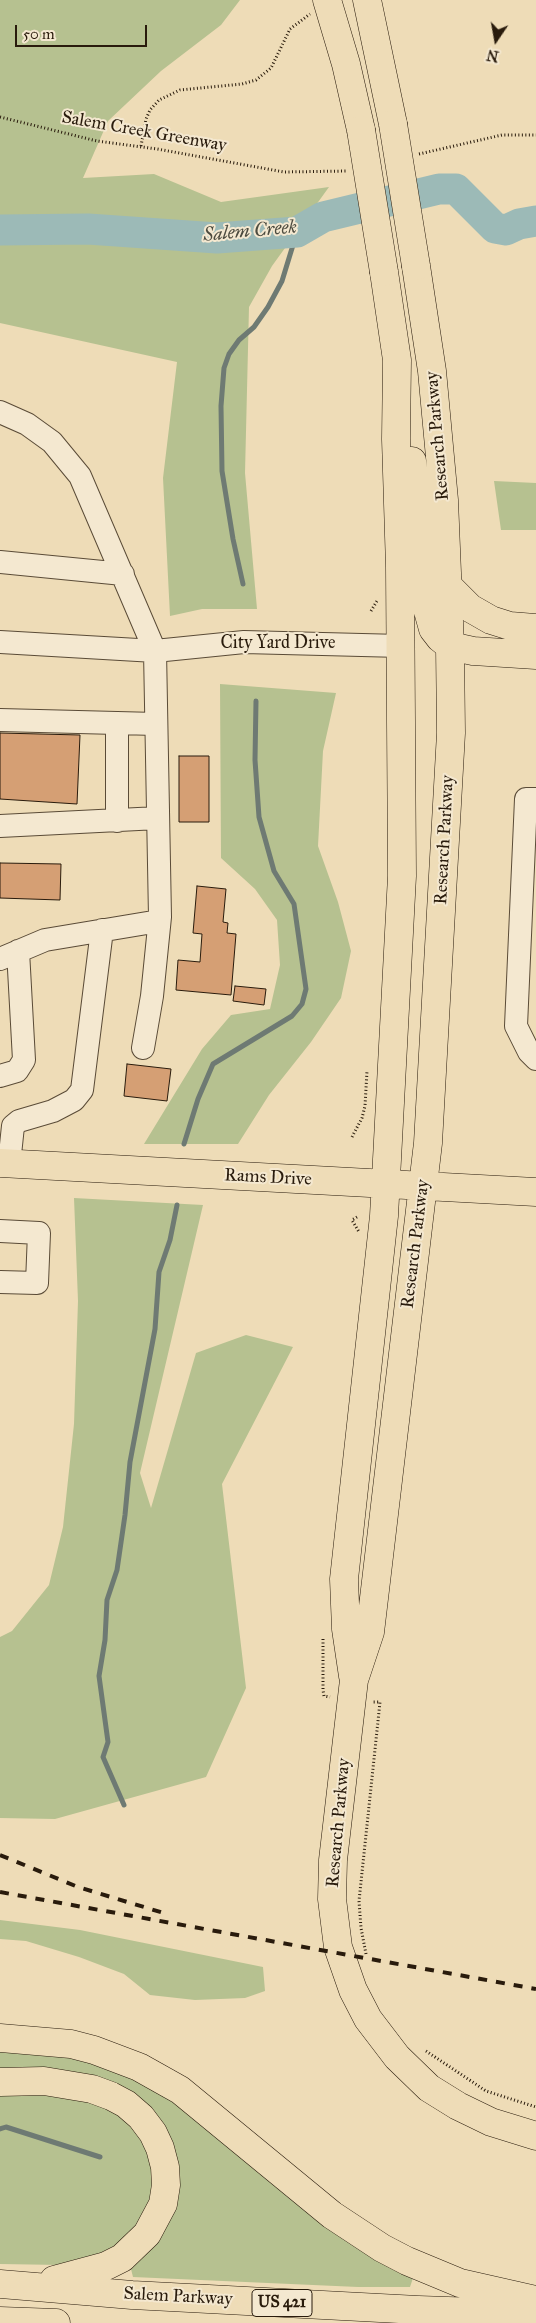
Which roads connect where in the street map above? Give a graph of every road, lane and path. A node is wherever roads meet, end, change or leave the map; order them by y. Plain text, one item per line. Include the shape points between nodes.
1 (367, 0) edge
2 (321, 6) edge
3 (0, 118) edge
4 (141, 146) junction
5 (284, 172) dead end
6 (398, 360) junction
7 (0, 412) edge
8 (0, 562) edge
9 (123, 574) junction
10 (448, 586) junction
11 (536, 628) edge
12 (0, 642) edge
13 (401, 646) junction
14 (450, 646) junction
15 (155, 651) junction
16 (536, 655) edge
17 (0, 720) edge
18 (118, 723) junction
19 (156, 724) junction
20 (536, 799) edge
21 (158, 818) junction
22 (116, 821) junction
23 (0, 826) edge
24 (159, 920) junction
25 (102, 930) junction
26 (9, 955) edge
27 (526, 995) edge
28 (143, 1048) dead end
29 (536, 1059) edge
30 (0, 1076) edge
31 (5, 1163) edge
32 (386, 1184) junction
33 (423, 1186) junction
34 (536, 1192) edge
35 (0, 1232) edge
36 (0, 1282) edge
37 (354, 1680) junction
38 (372, 1702) dead end
39 (367, 1958) dead end
40 (0, 2038) edge
41 (420, 2047) dead end
42 (0, 2082) edge
43 (536, 2107) edge
44 (536, 2136) edge
45 (0, 2284) edge
46 (29, 2285) junction
47 (536, 2300) edge
48 (536, 2314) edge
49 (4, 2321) edge
50 (56, 2323) edge

1 - 10 main road, Research Parkway, bridge via 393,124 416,266 439,435
2 - 4 path via 290,29 275,62 256,80 180,90 159,100 146,119
2 - 6 main road, Research Parkway, bridge via 346,64 361,130
3 - 4 path, Salem Creek Greenway via 97,141
4 - 5 path, Salem Creek Greenway
6 - 13 main road, Research Parkway via 396,439
6 - 14 main road via 418,503 427,615 432,629
7 - 9 street via 27,424 52,442 80,476
8 - 9 street
9 - 15 street
10 - 11 main road via 470,608 491,620 510,626
10 - 14 main road, Research Parkway
12 - 15 street, City Yard Drive
13 - 15 street, City Yard Drive via 244,642
13 - 32 main road, Research Parkway via 402,876
14 - 16 main road via 473,651
14 - 33 main road, Research Parkway via 451,733
15 - 19 street
17 - 18 street
18 - 19 street
18 - 22 street
19 - 21 street
20 - 27 street via 526,799
21 - 22 street
21 - 24 street
22 - 23 street
24 - 25 street
24 - 28 street
25 - 26 street via 45,940
25 - 31 street via 82,1090 67,1104 13,1126
26 - 30 street via 24,1060 17,1071
27 - 29 street via 516,1026
31 - 32 main road, Rams Drive
32 - 33 main road, Rams Drive
32 - 37 main road, Research Parkway via 345,1569 346,1629
33 - 34 main road, Rams Drive
33 - 37 main road, Research Parkway via 370,1632
35 - 36 street via 39,1233 37,1283
37 - 44 main road, Research Parkway via 333,1860 332,1899 338,1947 353,1990 368,2019 397,2057 429,2088 491,2122
38 - 39 path via 380,1702 359,1901
40 - 47 main road via 71,2044 139,2067 180,2090 332,2215 382,2248 460,2282
41 - 43 path via 486,2091
42 - 46 main road via 44,2081 111,2096 141,2117 153,2133 165,2167 163,2204 157,2220 136,2247 106,2266
45 - 46 main road, Salem Parkway / US 421
46 - 48 main road, Salem Parkway / US 421 via 132,2295
49 - 50 main road

